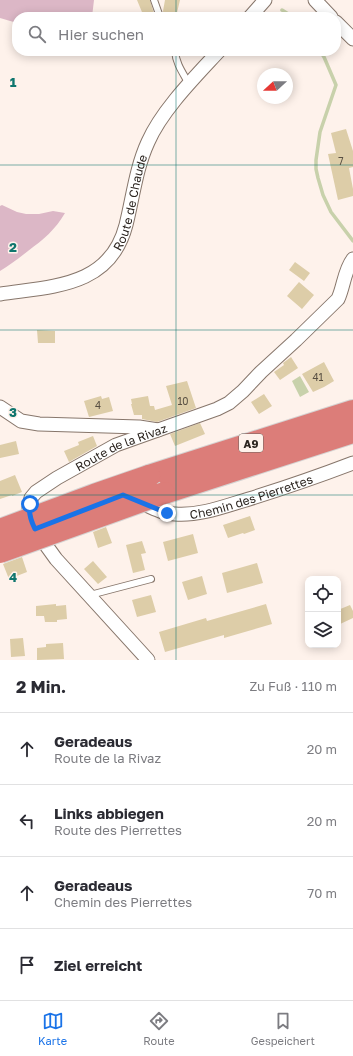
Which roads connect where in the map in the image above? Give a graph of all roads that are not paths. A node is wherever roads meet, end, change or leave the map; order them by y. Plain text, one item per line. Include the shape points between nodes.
1 (154, 0) edge
2 (266, 0) edge
3 (315, 0) edge
4 (158, 12) edge
5 (255, 12) edge
6 (326, 12) edge
7 (341, 27) edge
8 (353, 40) edge
9 (176, 56) edge
10 (214, 56) edge
11 (189, 84) junction
12 (353, 259) edge
13 (0, 294) edge
14 (0, 407) edge
15 (353, 411) edge
16 (160, 430) junction
17 (353, 432) edge
18 (353, 463) edge
19 (35, 529) junction
20 (0, 530) edge
21 (0, 543) edge
22 (0, 552) edge
23 (151, 579) dead end
24 (90, 595) junction
25 (148, 660) edge

1 - 4 lane
2 - 5 street
3 - 6 street
7 - 8 street
9 - 11 lane
10 - 11 street, Route de Chaude
11 - 13 street, Route de Chaude via 166,113 148,142 122,238 107,261 84,278 72,282
12 - 16 street, Route de la Rivaz via 346,270 338,298 233,400
14 - 16 street via 21,421 39,424
15 - 20 highway, A9, bridge via 149,476
16 - 19 street, Route de la Rivaz via 116,445 36,492 31,498 29,508
17 - 22 highway, A9, bridge via 164,493
18 - 19 street, Chemin des Pierrettes via 201,513 169,514 123,495
19 - 21 street, Chemin des Pierrettes
19 - 24 street, Route de la Rivaz via 56,559
23 - 24 lane
24 - 25 street, Route de la Rivaz

